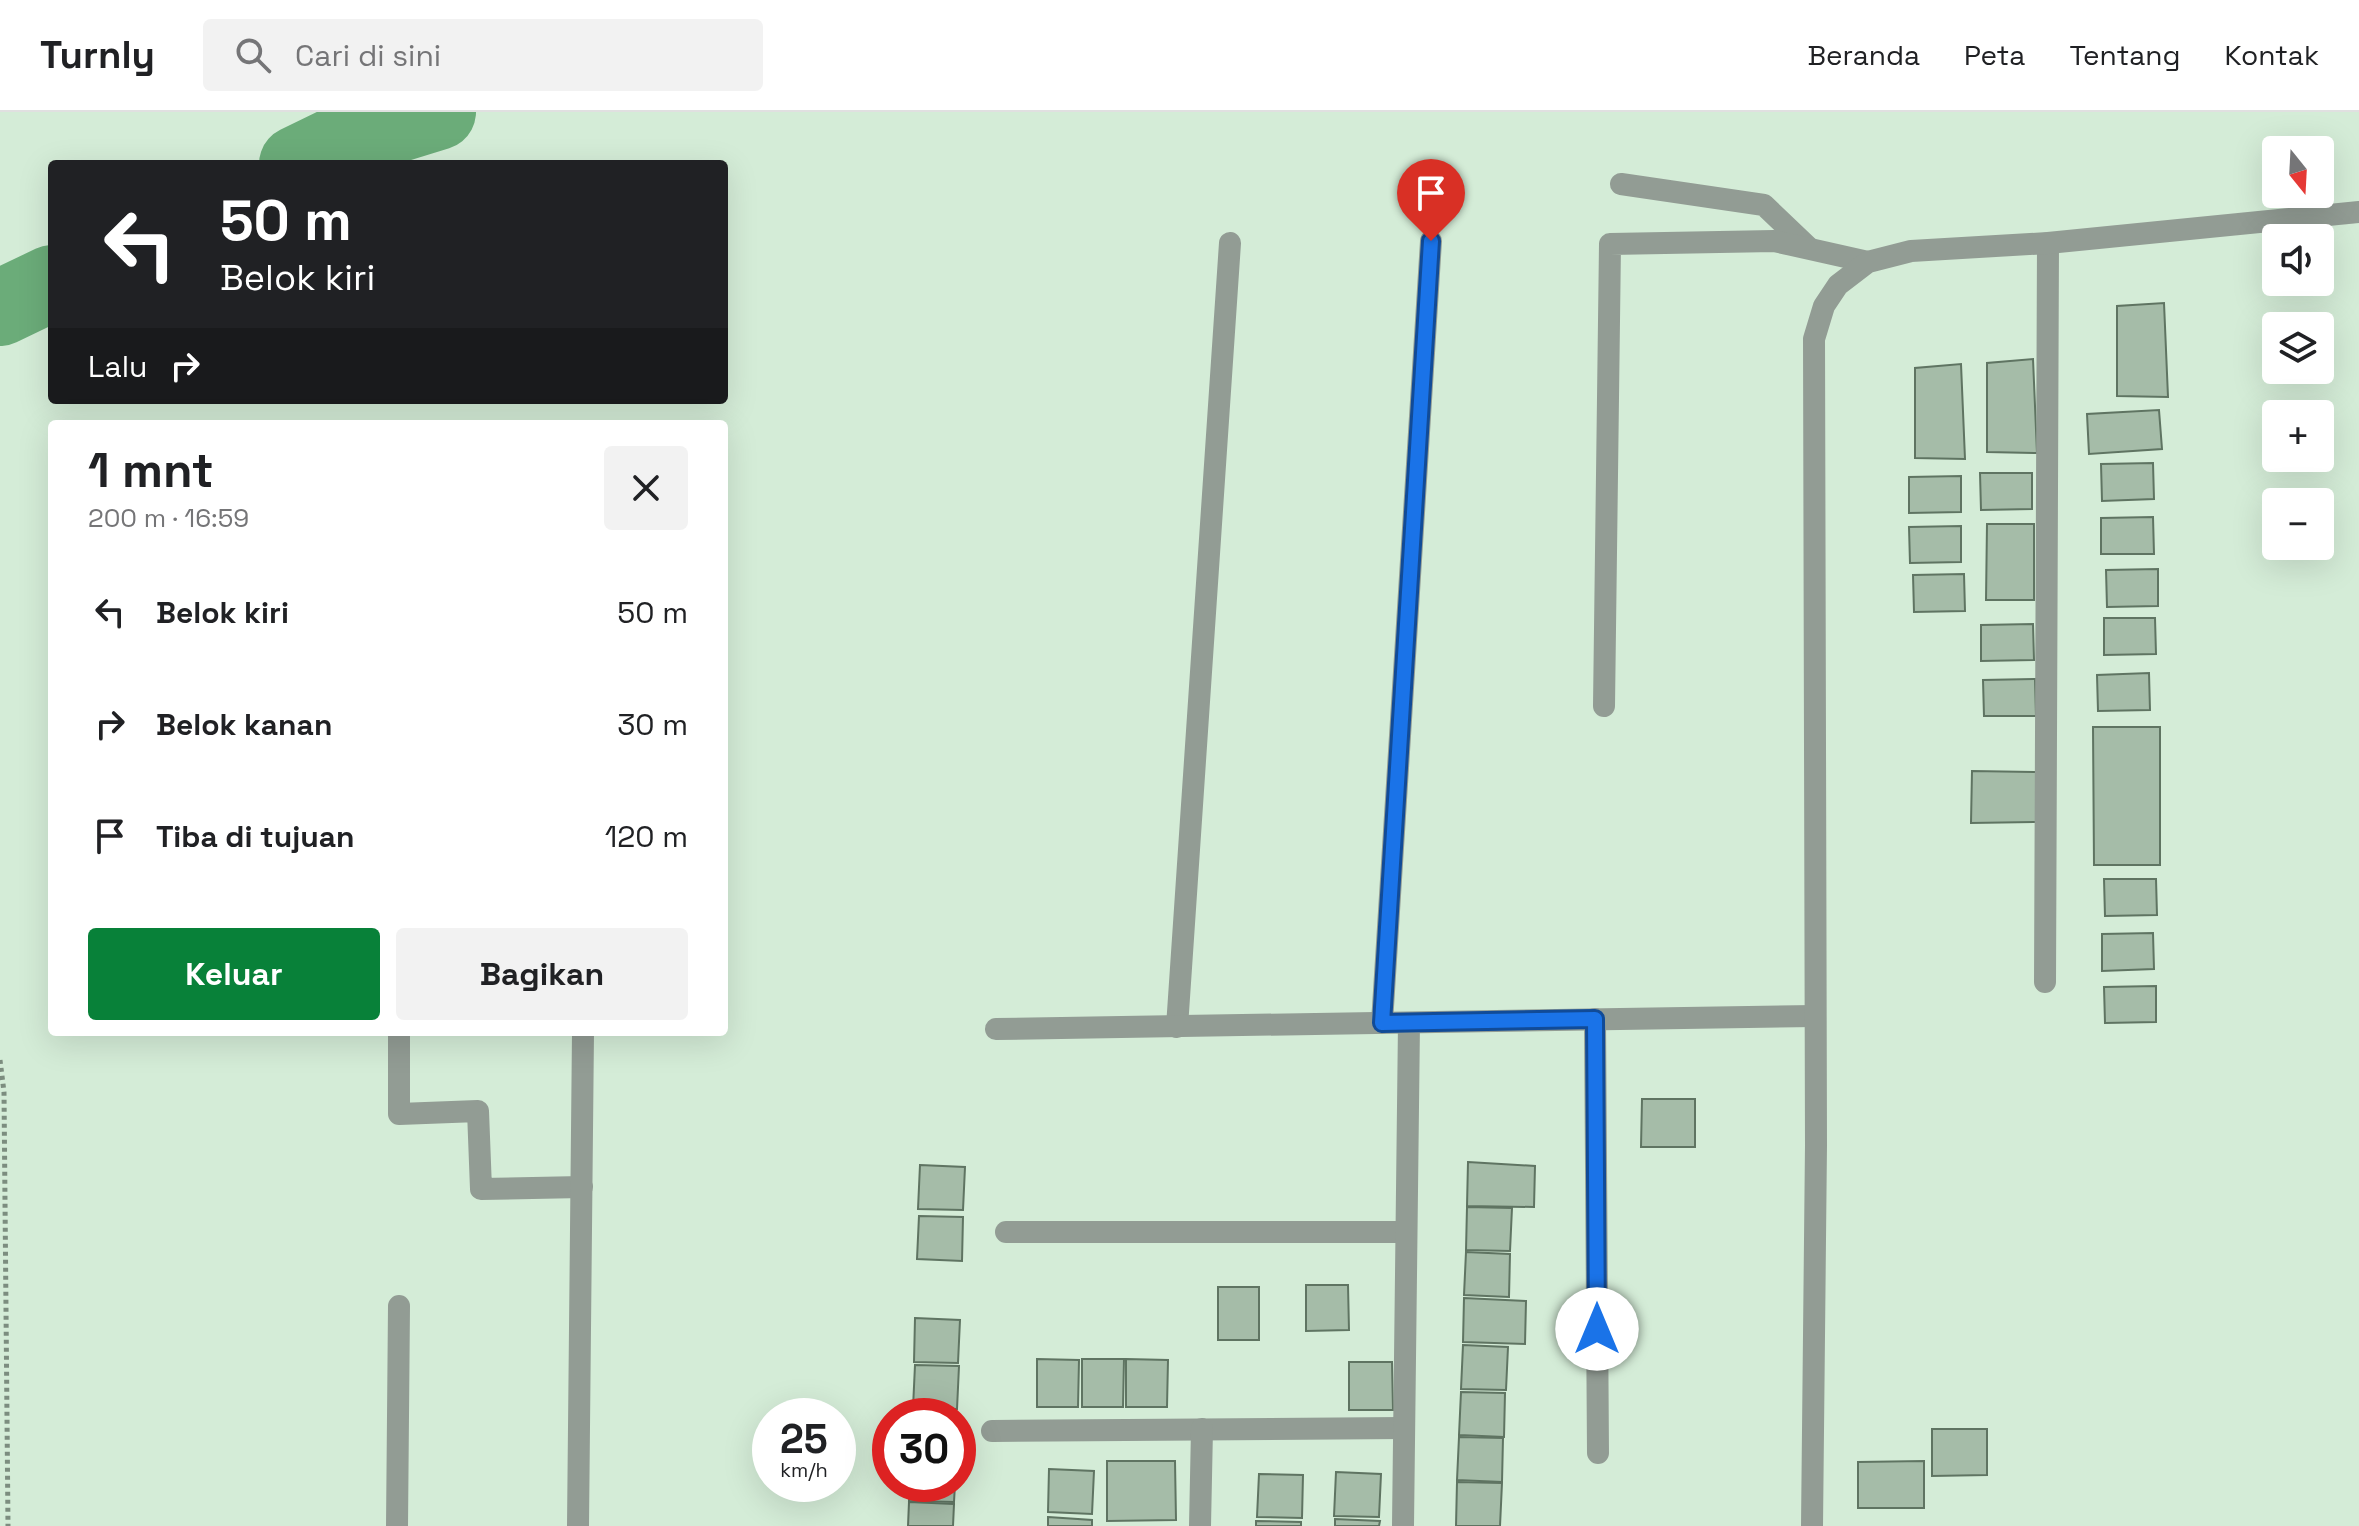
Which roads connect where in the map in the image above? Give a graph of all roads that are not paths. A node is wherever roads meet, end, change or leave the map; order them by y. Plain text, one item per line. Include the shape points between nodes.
1 (1621, 184) dead end
2 (2359, 212) edge
3 (1431, 241) dead end
4 (1230, 243) dead end
5 (2048, 243) junction
6 (1810, 249) junction
7 (1868, 262) junction
8 (1604, 706) dead end
9 (2045, 982) dead end
10 (1815, 1016) junction
11 (1595, 1019) junction
12 (1382, 1023) junction
13 (1409, 1023) junction
14 (1177, 1027) junction
15 (996, 1029) dead end
16 (399, 1036) edge
17 (583, 1036) edge
18 (582, 1187) junction
19 (1006, 1232) dead end
20 (1405, 1232) junction
21 (399, 1306) dead end
22 (1404, 1428) junction
23 (1202, 1429) junction
24 (992, 1431) dead end
25 (1598, 1453) dead end
26 (397, 1526) edge
27 (578, 1526) edge
28 (1200, 1526) edge
29 (1403, 1526) edge
30 (1812, 1526) edge

1 - 6 street via 1764,205
2 - 5 street
3 - 12 street
4 - 14 street
5 - 7 street via 1911,251
5 - 9 street
6 - 7 street
6 - 8 street via 1774,241 1610,244
7 - 10 street via 1838,285 1824,306 1814,339
10 - 11 street
10 - 30 street
11 - 13 street
11 - 25 street
12 - 13 street
12 - 14 street
13 - 20 street
14 - 15 street
16 - 18 street via 399,1114 478,1111 481,1189
17 - 18 street
18 - 27 street
19 - 20 street
20 - 22 street
21 - 26 street
22 - 23 street
22 - 29 street
23 - 24 street
23 - 28 street

